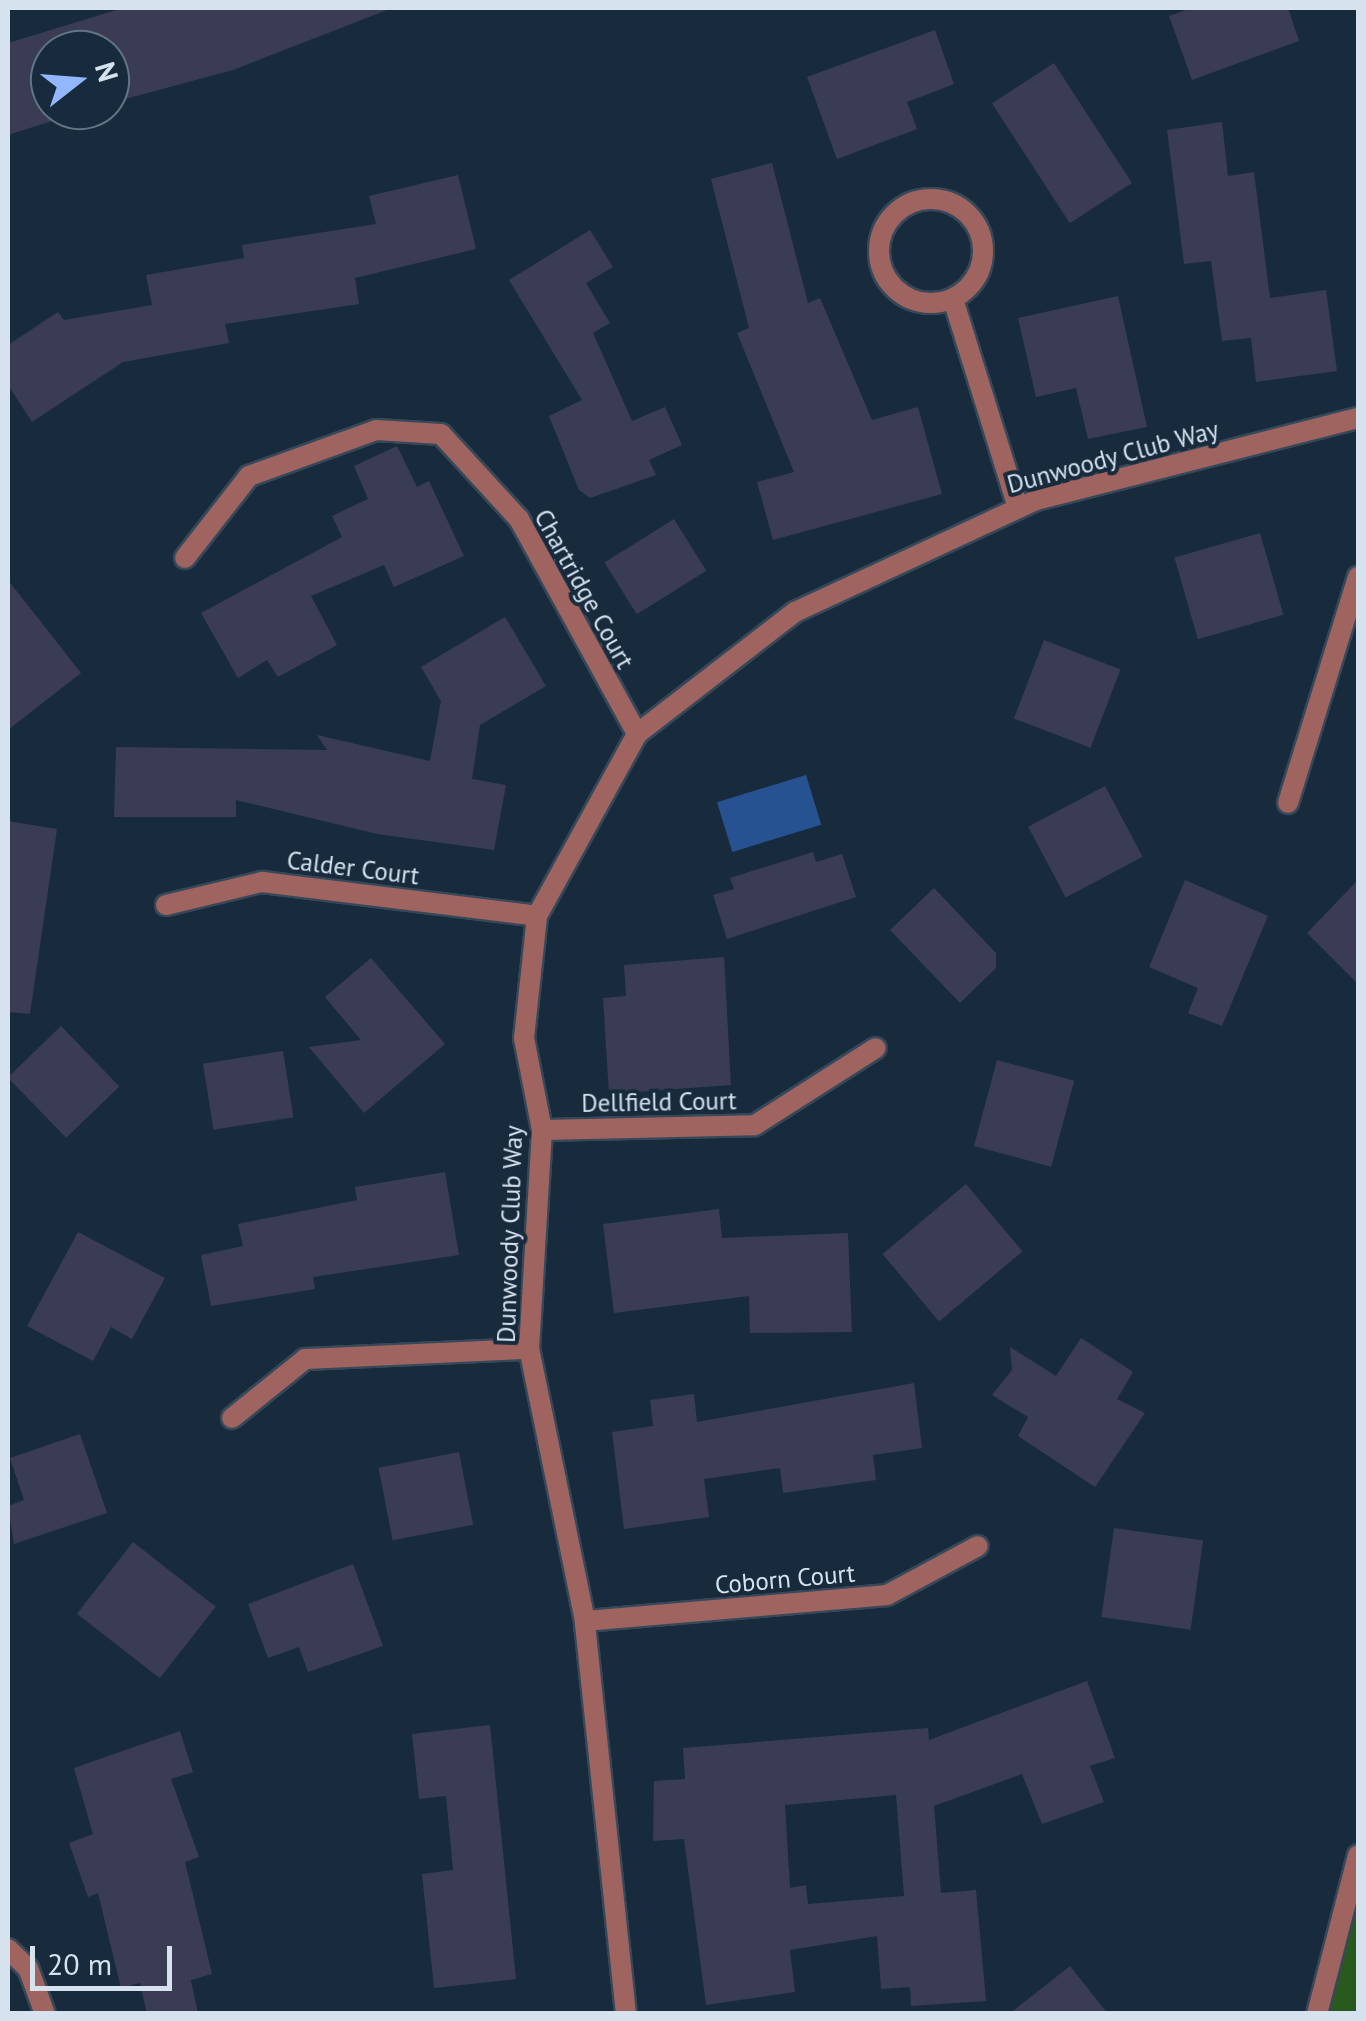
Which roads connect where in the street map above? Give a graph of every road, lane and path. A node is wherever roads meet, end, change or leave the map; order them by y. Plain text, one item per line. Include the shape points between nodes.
1 (953, 299) junction
2 (1358, 418) edge
3 (1018, 508) junction
4 (186, 558) dead end
5 (1358, 577) edge
6 (637, 734) junction
7 (1288, 803) dead end
8 (166, 905) dead end
9 (537, 916) junction
10 (876, 1048) dead end
11 (542, 1130) junction
12 (529, 1349) junction
13 (232, 1418) dead end
14 (978, 1546) dead end
15 (585, 1620) junction
16 (1358, 1855) edge
17 (8, 1949) edge
18 (45, 2014) edge
19 (626, 2014) edge
20 (1317, 2014) edge

1 - 1 street via 983,259 977,225 950,203 916,201 882,236 883,270 904,296
1 - 3 street
2 - 3 street, Dunwoody Club Way
3 - 6 street, Dunwoody Club Way via 794,612
4 - 6 street, Chartridge Court via 249,476 376,430 441,434 519,520
5 - 7 street
6 - 9 street, Dunwoody Club Way
8 - 9 street, Calder Court via 262,882
9 - 11 street, Dunwoody Club Way via 524,1038
10 - 11 street, Dellfield Court via 755,1125
11 - 12 street, Dunwoody Club Way
12 - 13 street via 306,1359
12 - 15 street, Dunwoody Club Way
14 - 15 street, Coborn Court via 887,1595
15 - 19 street, Dunwoody Club Way
16 - 20 street
17 - 18 street via 28,1968

